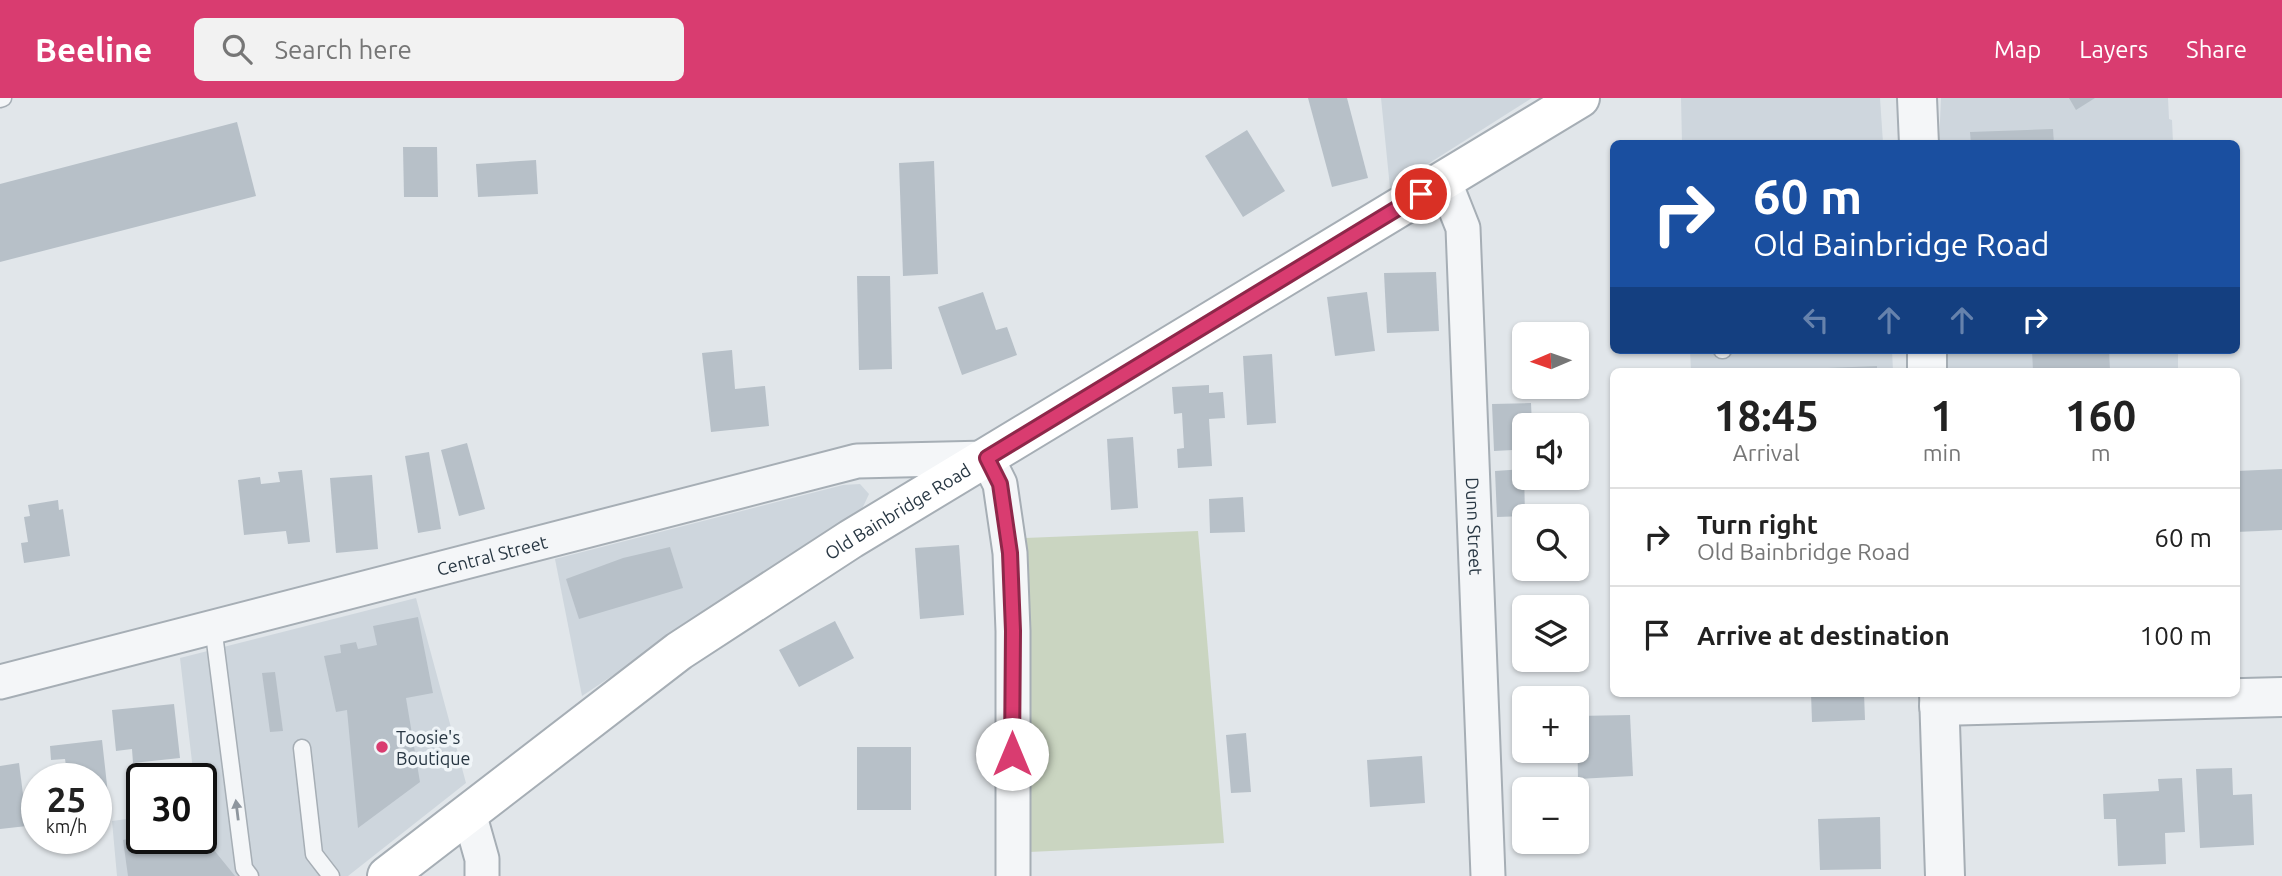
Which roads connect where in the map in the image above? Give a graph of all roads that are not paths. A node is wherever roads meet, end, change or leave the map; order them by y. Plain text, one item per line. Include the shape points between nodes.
1 (1580, 98) edge
2 (1917, 98) edge
3 (1919, 140) edge
4 (1444, 180) junction
5 (987, 458) junction
6 (213, 626) junction
7 (0, 681) edge
8 (2107, 697) edge
9 (2282, 697) edge
10 (1939, 699) edge
11 (302, 748) dead end
12 (468, 813) junction
13 (250, 876) edge
14 (331, 876) edge
15 (387, 876) edge
16 (482, 876) edge
17 (1013, 876) edge
18 (1488, 876) edge
19 (1945, 876) edge

1 - 4 main road, Old Bainbridge Road
2 - 3 street
4 - 5 main road, Old Bainbridge Road
4 - 18 street, Dunn Street via 1463,228
5 - 6 street, Central Street via 857,461
5 - 12 main road, Old Bainbridge Road via 851,539 679,651
5 - 17 street via 1000,484 1010,553
6 - 7 street, Central Street
13 -> 6 lane via 244,868
8 - 9 street
8 - 10 street
10 - 19 street
11 - 14 lane via 314,854
12 - 15 main road, Old Bainbridge Road
12 - 16 street via 482,859

